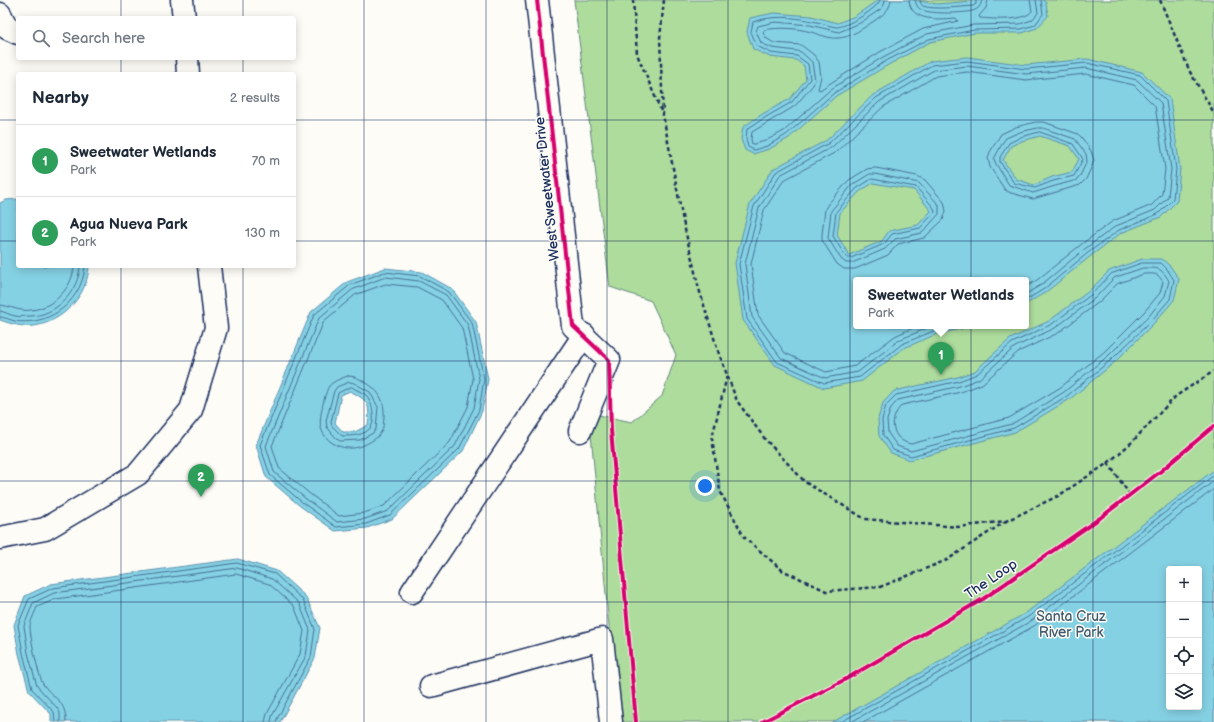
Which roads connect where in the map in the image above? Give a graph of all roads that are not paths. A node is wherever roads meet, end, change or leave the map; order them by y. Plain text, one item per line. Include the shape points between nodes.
1 (182, 0) edge
2 (536, 0) edge
3 (0, 14) edge
4 (184, 16) edge
5 (16, 32) edge
6 (187, 60) edge
7 (188, 72) edge
8 (210, 268) edge
9 (584, 335) junction
10 (580, 431) dead end
11 (0, 538) edge
12 (412, 592) dead end
13 (431, 686) dead end
14 (611, 722) edge

1 - 4 street
2 - 9 street, West Sweetwater Drive via 573,326
3 - 5 street via 7,28
6 - 7 street
8 - 11 street via 216,328 191,410 138,474 45,529
9 - 10 street, West Sweetwater Drive via 609,360
9 - 12 street
13 - 14 street via 602,639

